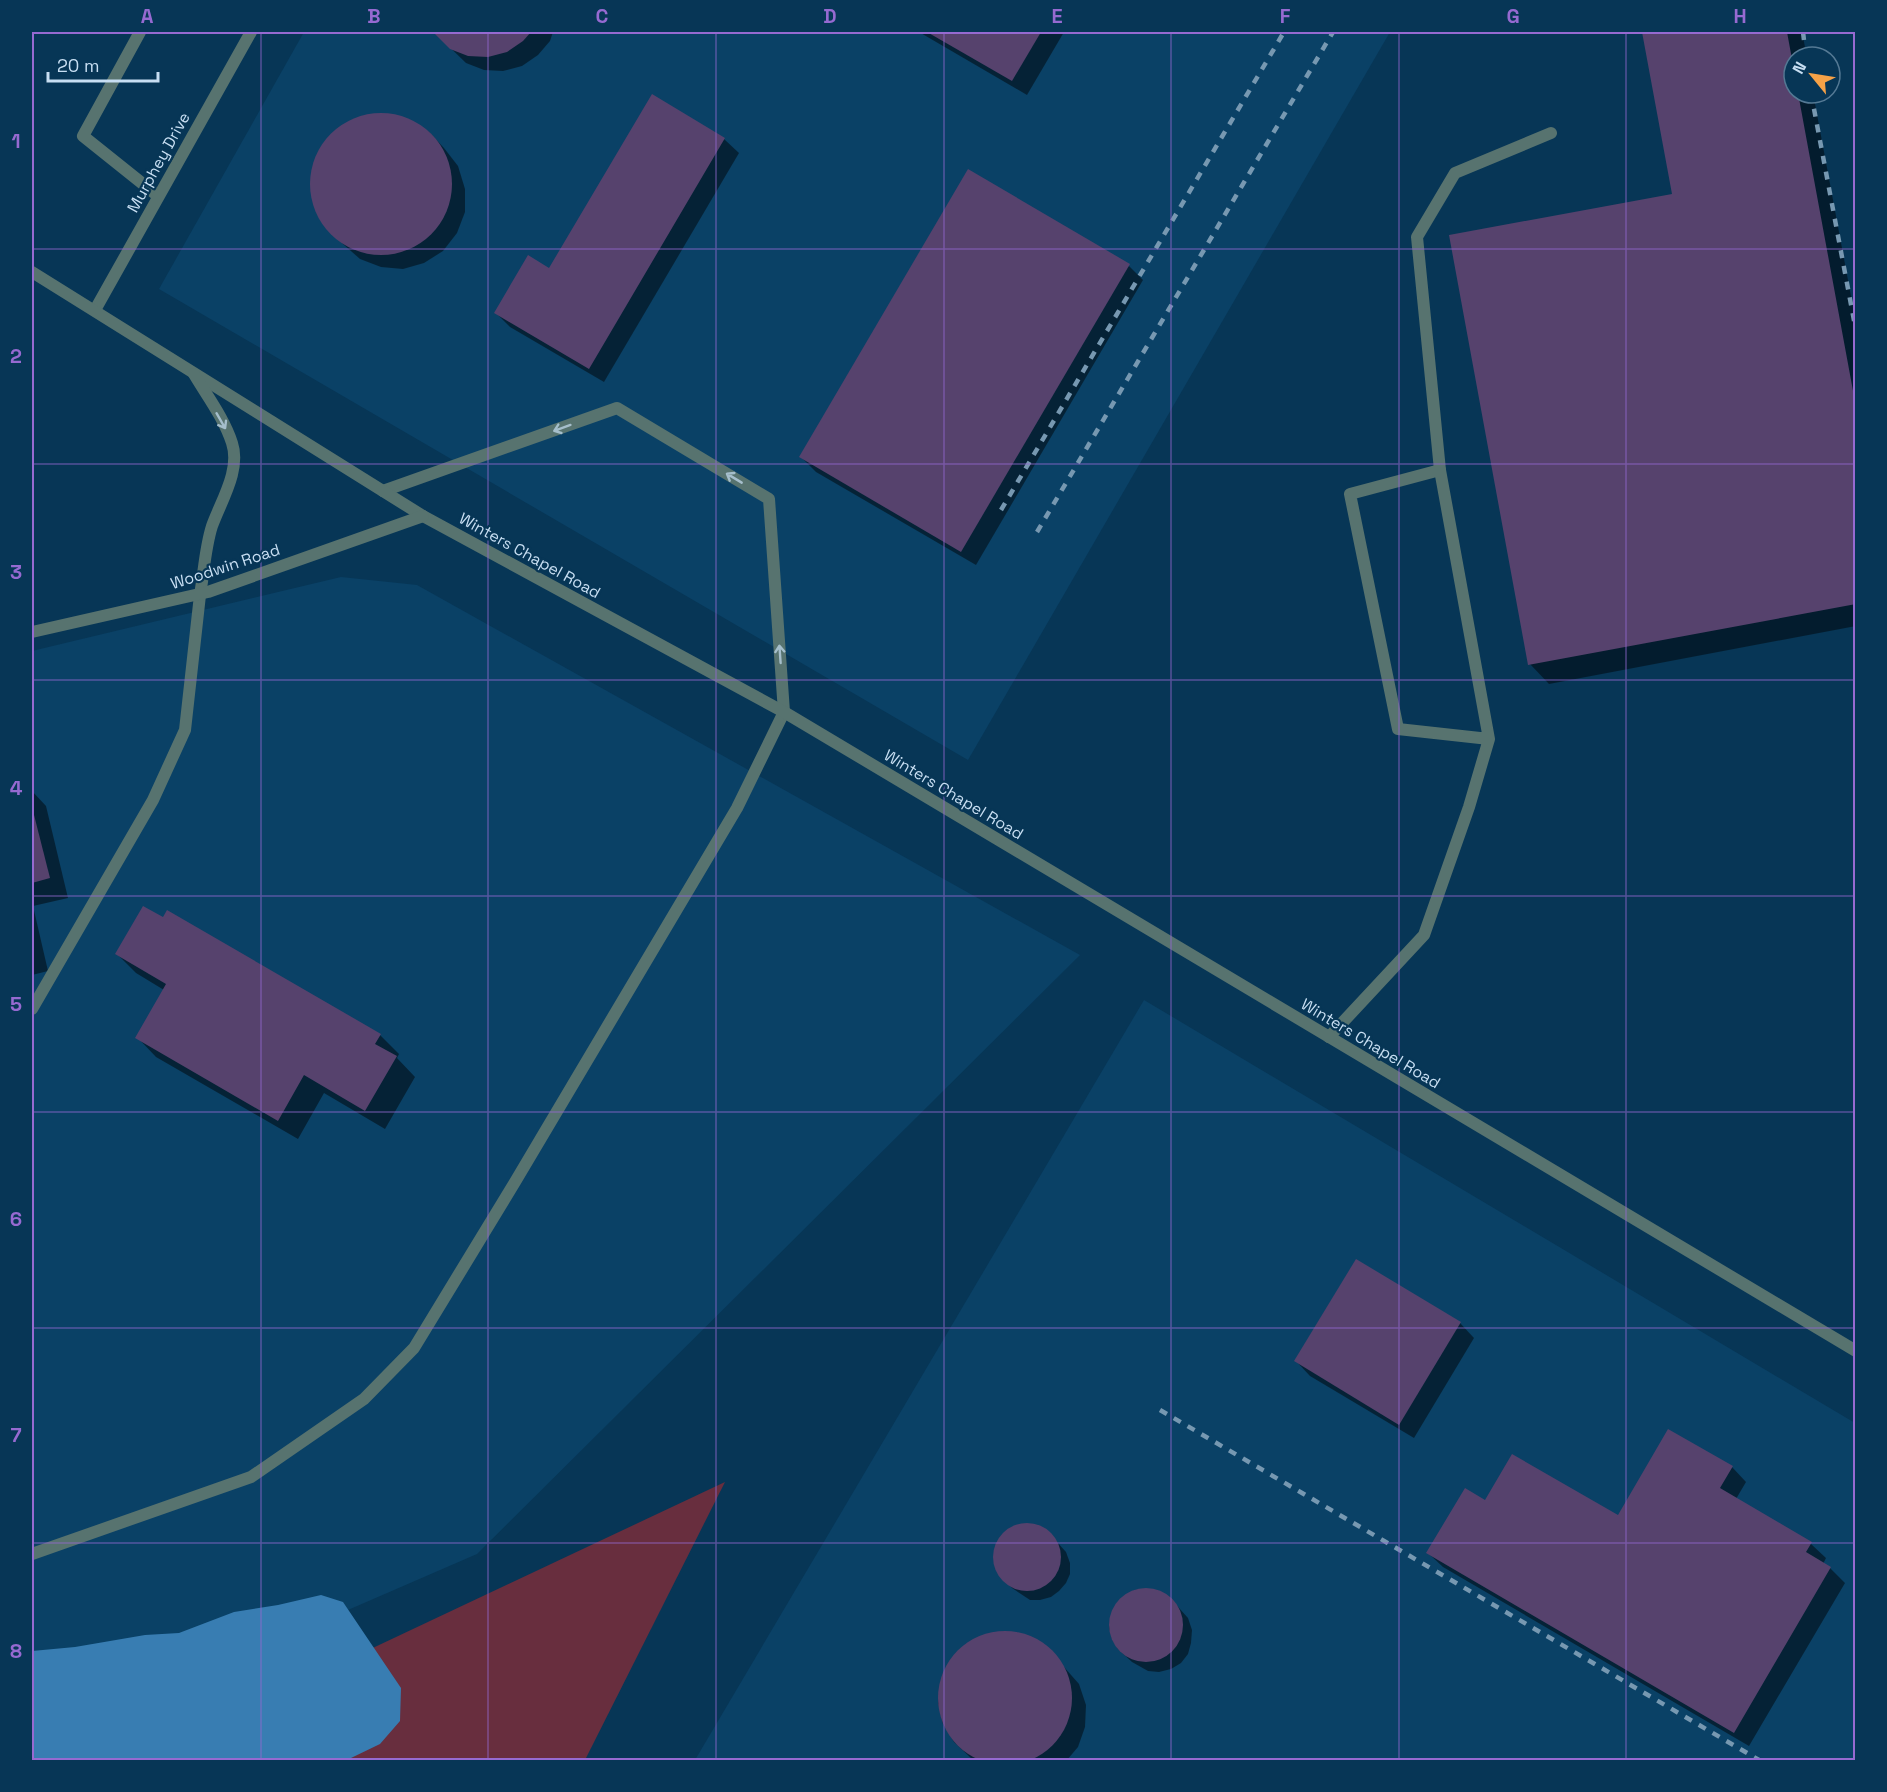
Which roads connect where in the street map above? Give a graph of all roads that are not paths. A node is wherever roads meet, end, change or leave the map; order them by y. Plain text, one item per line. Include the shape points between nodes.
1 (140, 32) edge
2 (250, 32) edge
3 (1551, 133) dead end
4 (158, 196) junction
5 (32, 272) edge
6 (95, 310) junction
7 (191, 370) junction
8 (1440, 470) junction
9 (383, 491) junction
10 (423, 516) junction
11 (200, 594) junction
12 (32, 632) edge
13 (784, 712) junction
14 (1489, 739) junction
15 (32, 1009) edge
16 (1329, 1037) junction
17 (1856, 1351) edge
18 (32, 1554) edge

1 - 4 street via 83,136
2 - 4 street, Murphey Drive
3 - 8 street via 1455,174 1417,237
4 - 6 street, Murphey Drive
5 - 6 street, Winters Chapel Road
6 - 7 street, Winters Chapel Road
7 - 9 street, Winters Chapel Road
7 -> 11 street via 226,428 233,445 234,464 224,502 212,527
8 - 14 street
8 - 14 street via 1350,494 1398,729
9 - 10 street, Winters Chapel Road
13 -> 9 street via 769,499 617,408
10 - 11 street, Woodwin Road
10 - 13 street, Winters Chapel Road
11 - 12 street, Woodwin Road
11 - 15 street via 185,730 153,800
13 - 16 street, Winters Chapel Road
13 - 18 street via 737,808 414,1348 364,1399 251,1477
14 - 16 street via 1424,935
16 - 17 street, Winters Chapel Road

